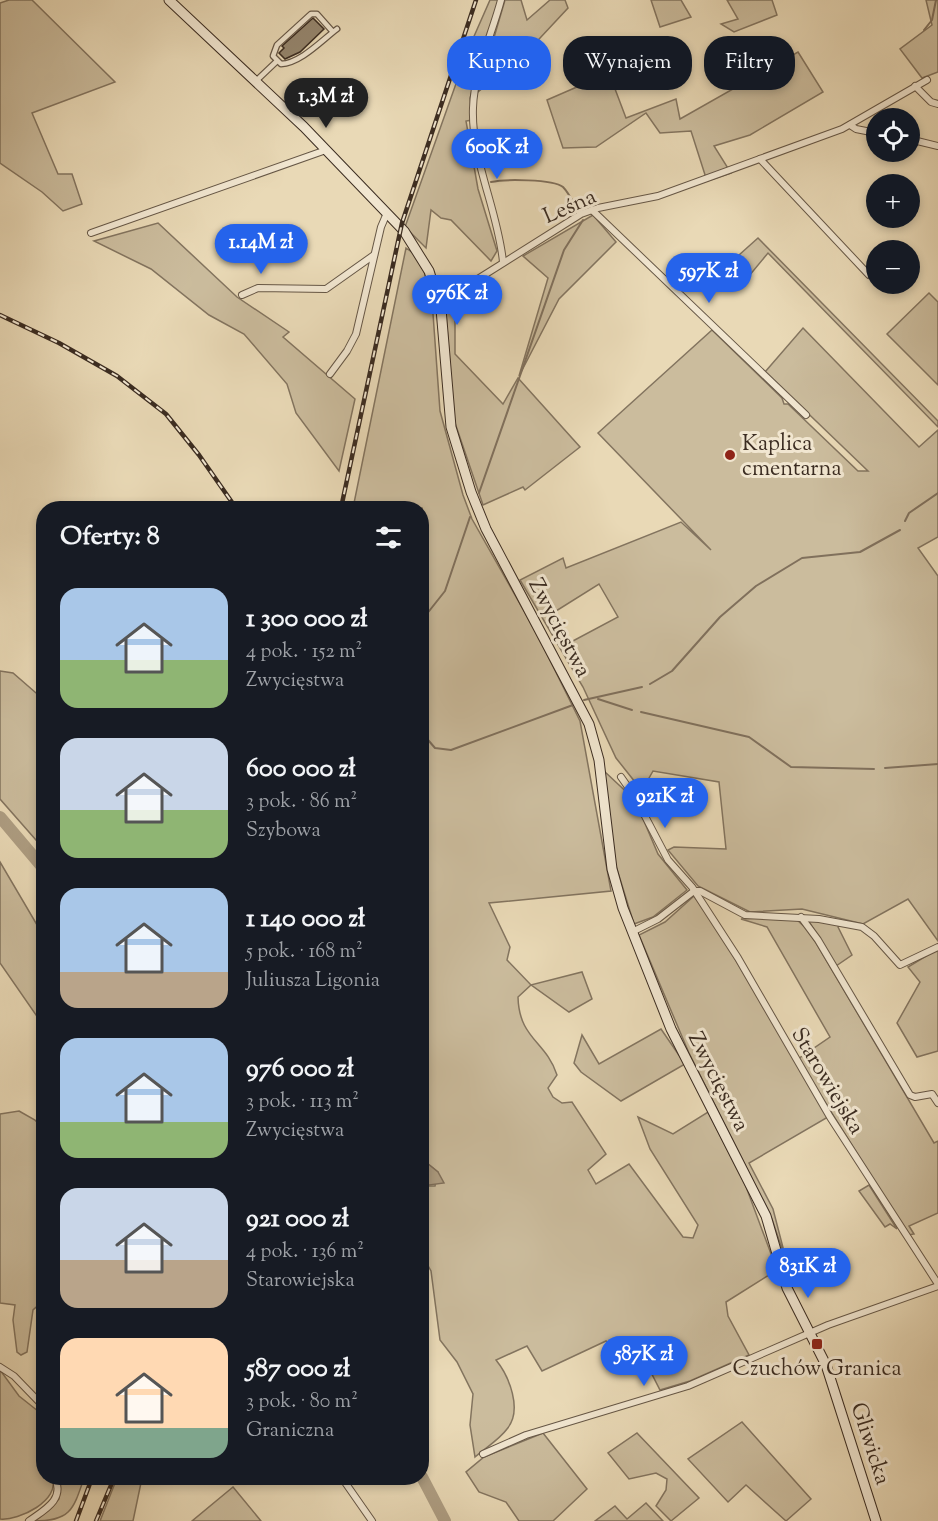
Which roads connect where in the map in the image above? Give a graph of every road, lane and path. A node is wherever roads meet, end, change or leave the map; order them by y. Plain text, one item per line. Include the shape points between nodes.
1 (169, 0) edge
2 (501, 0) edge
3 (277, 61) junction
4 (927, 80) dead end
5 (256, 81) junction
6 (915, 86) junction
7 (938, 104) edge
8 (850, 125) junction
9 (866, 131) edge
10 (920, 142) edge
11 (938, 146) edge
12 (326, 150) junction
13 (760, 159) junction
14 (592, 210) junction
15 (387, 213) junction
16 (91, 233) dead end
17 (374, 255) junction
18 (503, 262) junction
19 (866, 272) edge
20 (437, 292) junction
21 (242, 295) dead end
22 (330, 374) dead end
23 (806, 415) dead end
24 (621, 777) dead end
25 (694, 891) junction
26 (801, 917) junction
27 (632, 932) junction
28 (938, 947) edge
29 (935, 1094) edge
30 (938, 1103) edge
31 (938, 1285) edge
32 (812, 1333) junction
33 (817, 1344) joint
34 (0, 1367) edge
35 (36, 1399) edge
36 (483, 1454) dead end
37 (56, 1485) edge
38 (347, 1485) edge
39 (28, 1521) edge
40 (372, 1521) edge
41 (876, 1521) edge

1 - 5 main road, Zwycięstwa
2 - 18 street via 474,97 477,143
3 - 3 street via 292,62 335,30 317,14 311,14 274,49
3 - 5 street
4 - 6 street, Leśna
5 - 12 main road, Zwycięstwa
6 - 7 street
6 - 8 street, Leśna
8 - 9 street
8 - 13 street, Leśna
10 - 11 street
12 - 15 main road, Zwycięstwa
12 - 16 street
13 - 14 street, Leśna via 658,196
13 - 19 street
14 - 18 street, Leśna
14 - 23 street
15 - 17 street
15 - 20 main road, Zwycięstwa via 413,243
17 - 21 street via 326,289 262,287
17 - 22 street via 356,334
18 - 20 street, Leśna via 473,282
20 - 27 main road, Zwycięstwa via 450,418 457,448 486,529 589,724 598,760 614,877
24 - 25 street, Starowiejska via 668,860
25 - 26 street, Starowiejska via 745,915
25 - 27 street via 661,918
25 - 31 street, Starowiejska
26 - 28 street, Starowiejska via 862,927 900,965
26 - 29 street via 910,1095
27 - 32 main road, Zwycięstwa via 671,1029 762,1207 787,1288
29 - 30 street
31 - 32 street
32 - 33 main road, Zwycięstwa
32 - 36 street via 688,1386 526,1435
33 - 41 main road, Gliwicka
34 - 35 street
37 - 39 street via 54,1501
38 - 40 street

